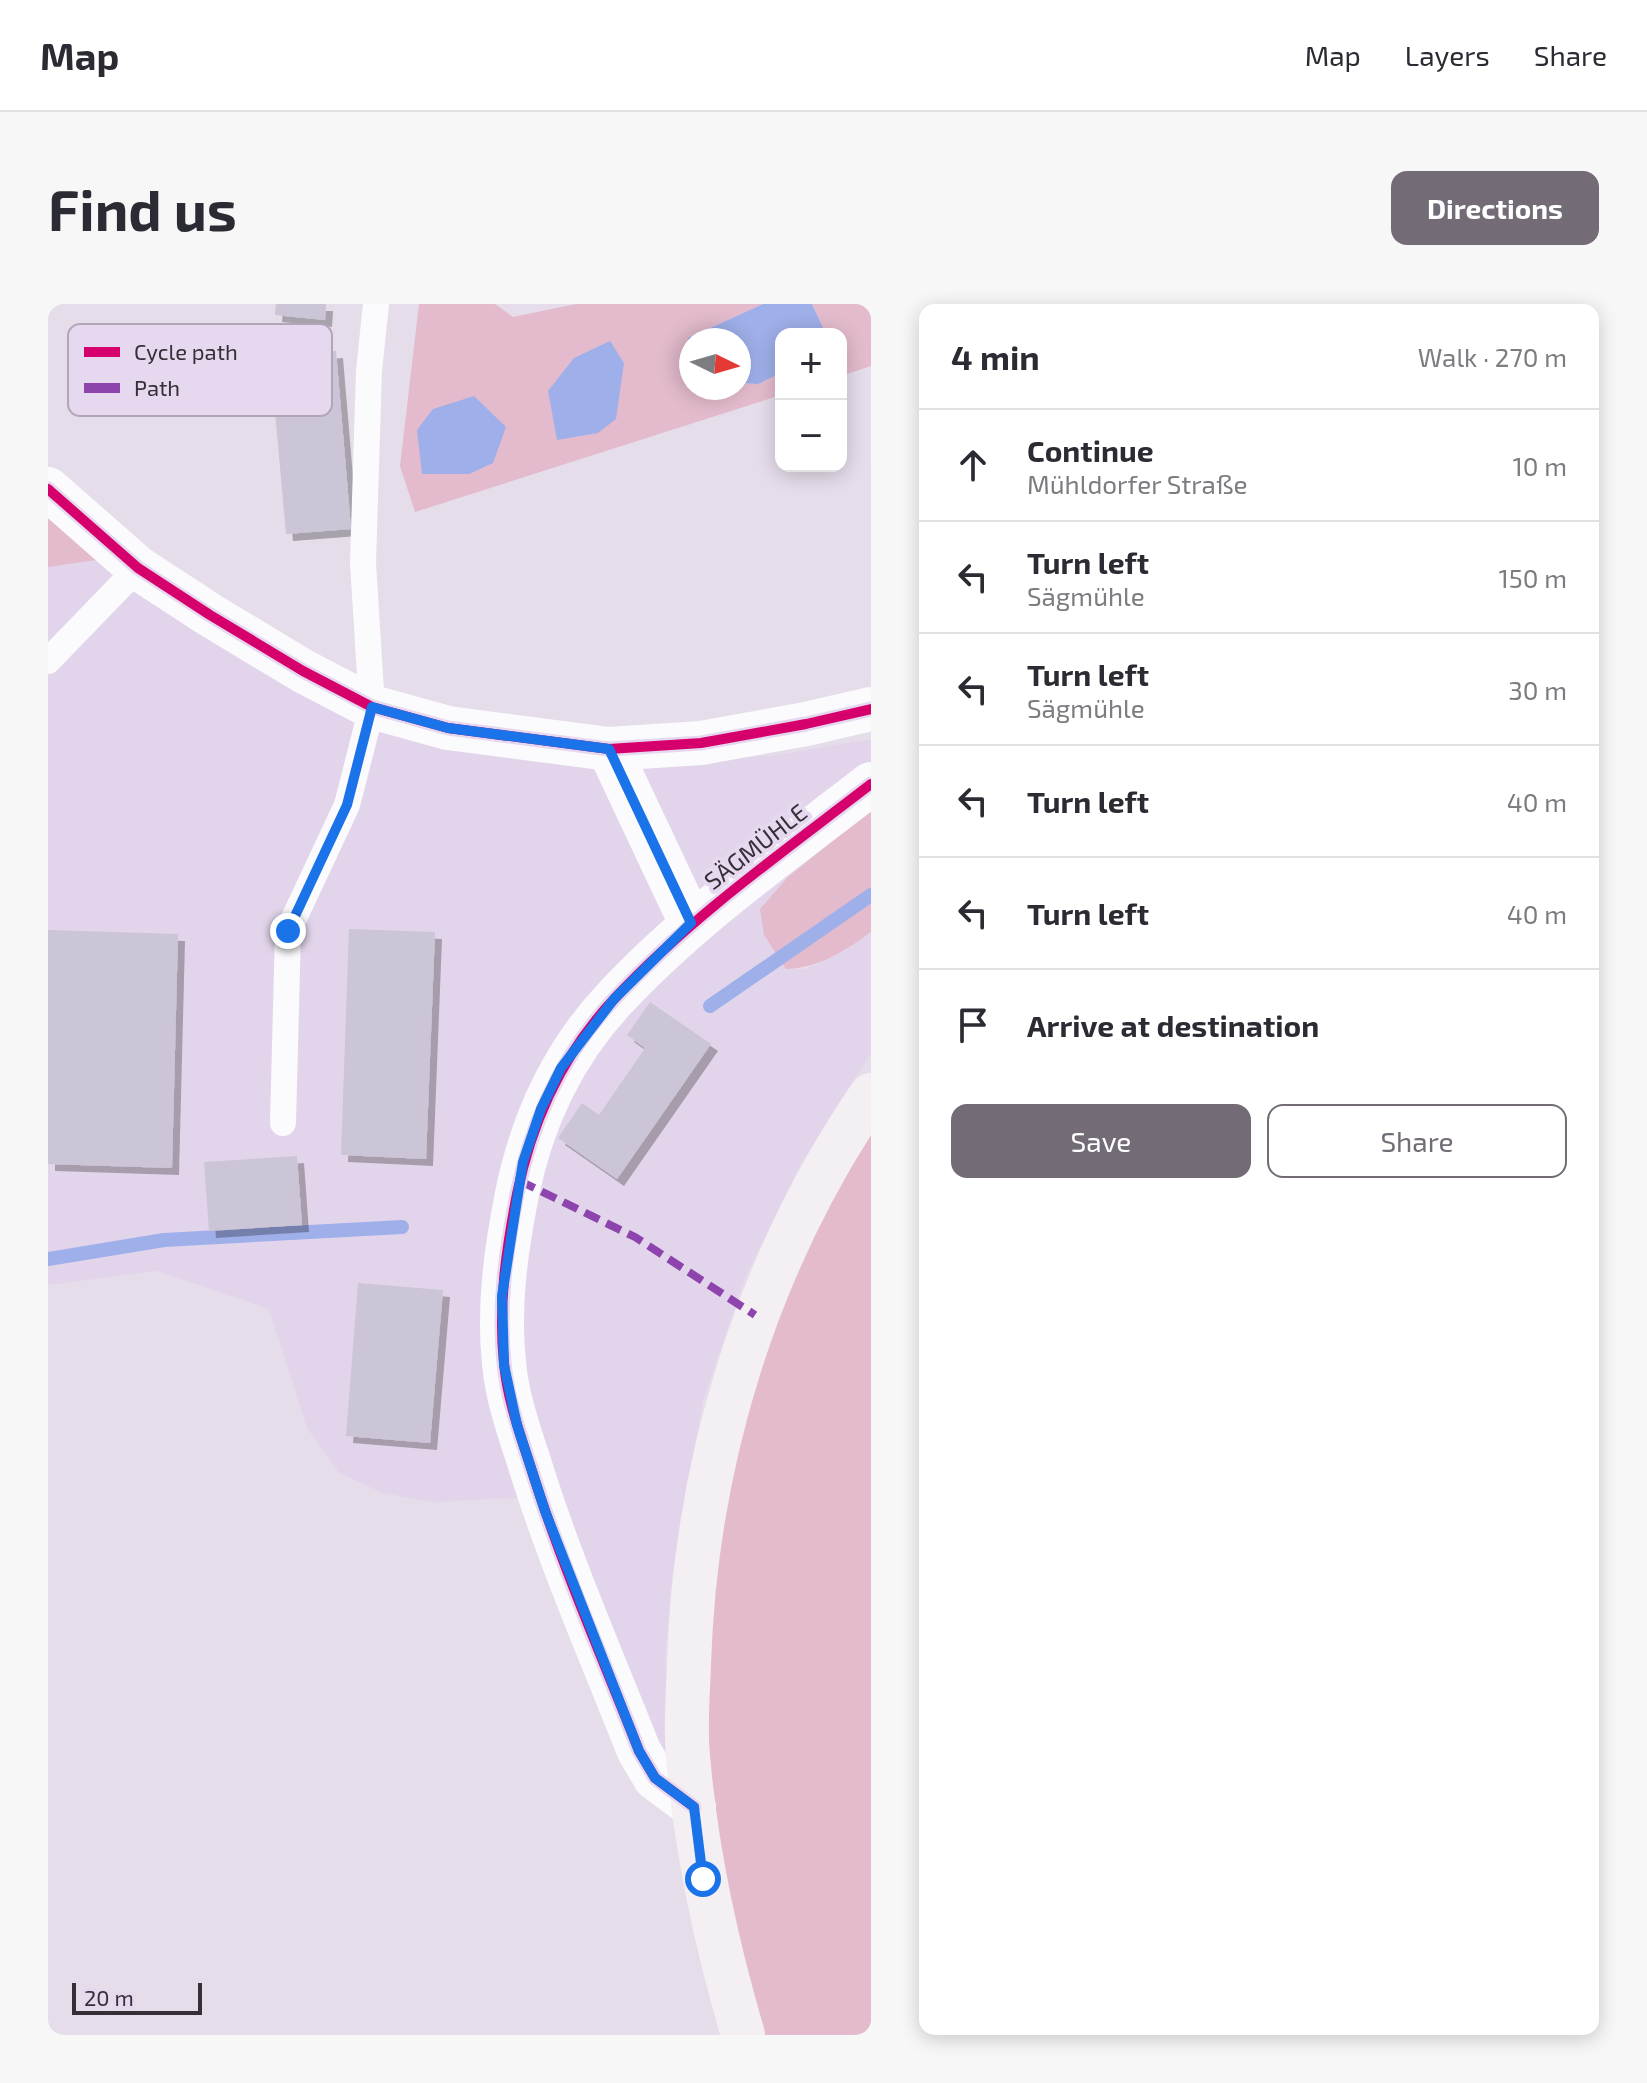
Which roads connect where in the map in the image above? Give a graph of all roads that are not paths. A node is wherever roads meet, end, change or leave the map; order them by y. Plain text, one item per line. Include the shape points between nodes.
1 (376, 304) edge
2 (48, 489) edge
3 (138, 568) junction
4 (48, 661) edge
5 (372, 707) junction
6 (871, 709) edge
7 (609, 749) junction
8 (871, 784) edge
9 (691, 923) junction
10 (871, 1095) edge
11 (283, 1123) dead end
12 (694, 1807) junction
13 (743, 2035) edge

1 - 5 lane via 363,563
2 - 3 street
3 - 4 lane
3 - 5 street
5 - 7 street via 448,728
5 - 11 lane via 347,805 288,931
6 - 7 street via 701,743
7 - 9 street, SÄGMÜHLE
8 - 9 street, SÄGMÜHLE
9 - 12 street, SÄGMÜHLE via 614,999 561,1068 523,1162 502,1296 504,1365 545,1511 639,1751 655,1778
10 - 12 street via 773,1271 730,1395 690,1609 687,1753
12 - 13 street via 716,1941

